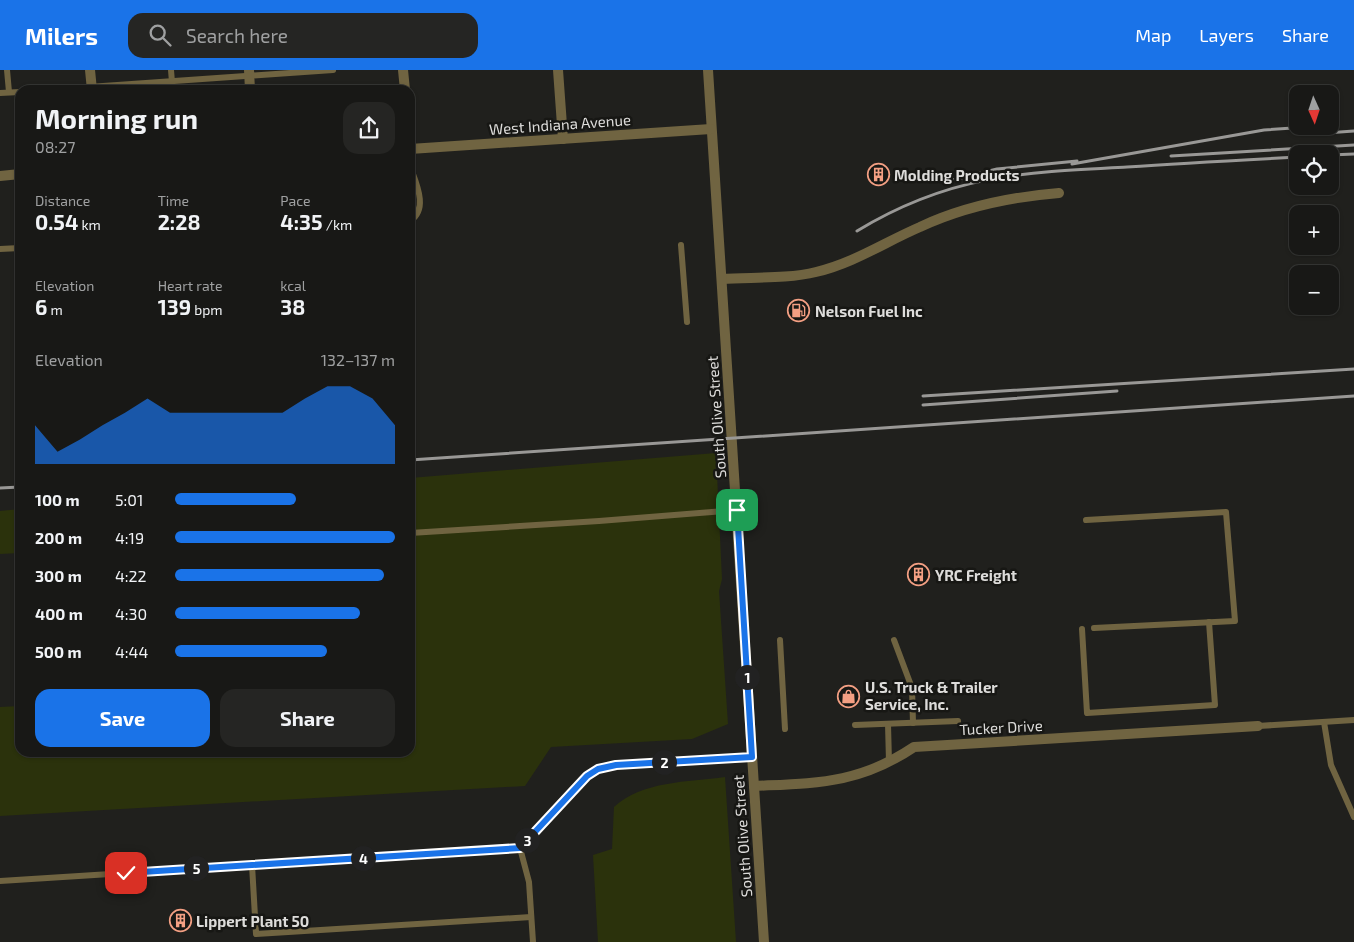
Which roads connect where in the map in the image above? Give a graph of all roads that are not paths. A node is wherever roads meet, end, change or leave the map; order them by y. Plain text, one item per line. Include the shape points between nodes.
1 (7, 70) edge
2 (90, 70) edge
3 (171, 70) edge
4 (328, 70) edge
5 (333, 70) edge
6 (403, 70) edge
7 (558, 70) edge
8 (708, 70) edge
9 (249, 73) edge
10 (172, 82) junction
11 (92, 85) edge
12 (138, 85) edge
13 (404, 85) edge
14 (9, 92) junction
15 (15, 92) edge
16 (0, 93) edge
17 (711, 130) junction
18 (563, 138) junction
19 (415, 149) edge
20 (15, 174) edge
21 (0, 176) edge
22 (415, 180) edge
23 (1059, 193) dead end
24 (415, 218) edge
25 (681, 245) dead end
26 (15, 248) edge
27 (0, 249) edge
28 (722, 280) junction
29 (687, 322) dead end
30 (737, 510) junction
31 (1086, 520) dead end
32 (415, 533) edge
33 (1208, 622) junction
34 (1094, 628) dead end
35 (1082, 629) dead end
36 (780, 640) dead end
37 (894, 640) dead end
38 (1354, 720) edge
39 (958, 721) dead end
40 (1324, 722) junction
41 (913, 723) junction
42 (888, 724) junction
43 (855, 725) dead end
44 (1258, 726) joint
45 (785, 729) dead end
46 (752, 757) junction
47 (889, 762) junction
48 (754, 786) junction
49 (1354, 817) edge
50 (520, 848) junction
51 (252, 865) junction
52 (0, 881) edge
53 (531, 917) junction
54 (533, 942) edge
55 (764, 942) edge

1 - 14 lane
2 - 11 street
3 - 10 lane
4 - 5 lane
4 - 9 lane
6 - 13 street
7 - 18 street
8 - 17 street, South Olive Street
9 - 10 lane
10 - 12 lane
14 - 15 lane
14 - 16 lane
17 - 18 street, West Indiana Avenue
17 - 28 street, South Olive Street
18 - 19 street, West Indiana Avenue
20 - 21 street
22 - 24 lane via 420,206
23 - 28 street via 988,202 943,217 871,253 815,273
25 - 29 lane
26 - 27 lane
28 - 30 street, South Olive Street
30 - 32 lane
30 - 46 street, South Olive Street
31 - 33 lane via 1226,512 1235,621
33 - 34 lane
33 - 35 lane via 1215,705 1087,713
36 - 45 lane
37 - 41 lane via 912,688
38 - 40 lane
39 - 41 lane
40 - 44 lane
40 - 49 lane via 1331,765
41 - 42 lane
42 - 43 lane
42 - 47 lane
44 - 47 street, Tucker Drive via 914,747
46 - 48 street, South Olive Street
46 - 50 lane via 616,765 598,769 587,776
47 - 48 street, Tucker Drive via 861,774 829,782
48 - 55 street, South Olive Street
50 - 51 lane
50 - 53 lane via 529,882
51 - 52 lane
51 - 53 lane via 256,934
53 - 54 lane

